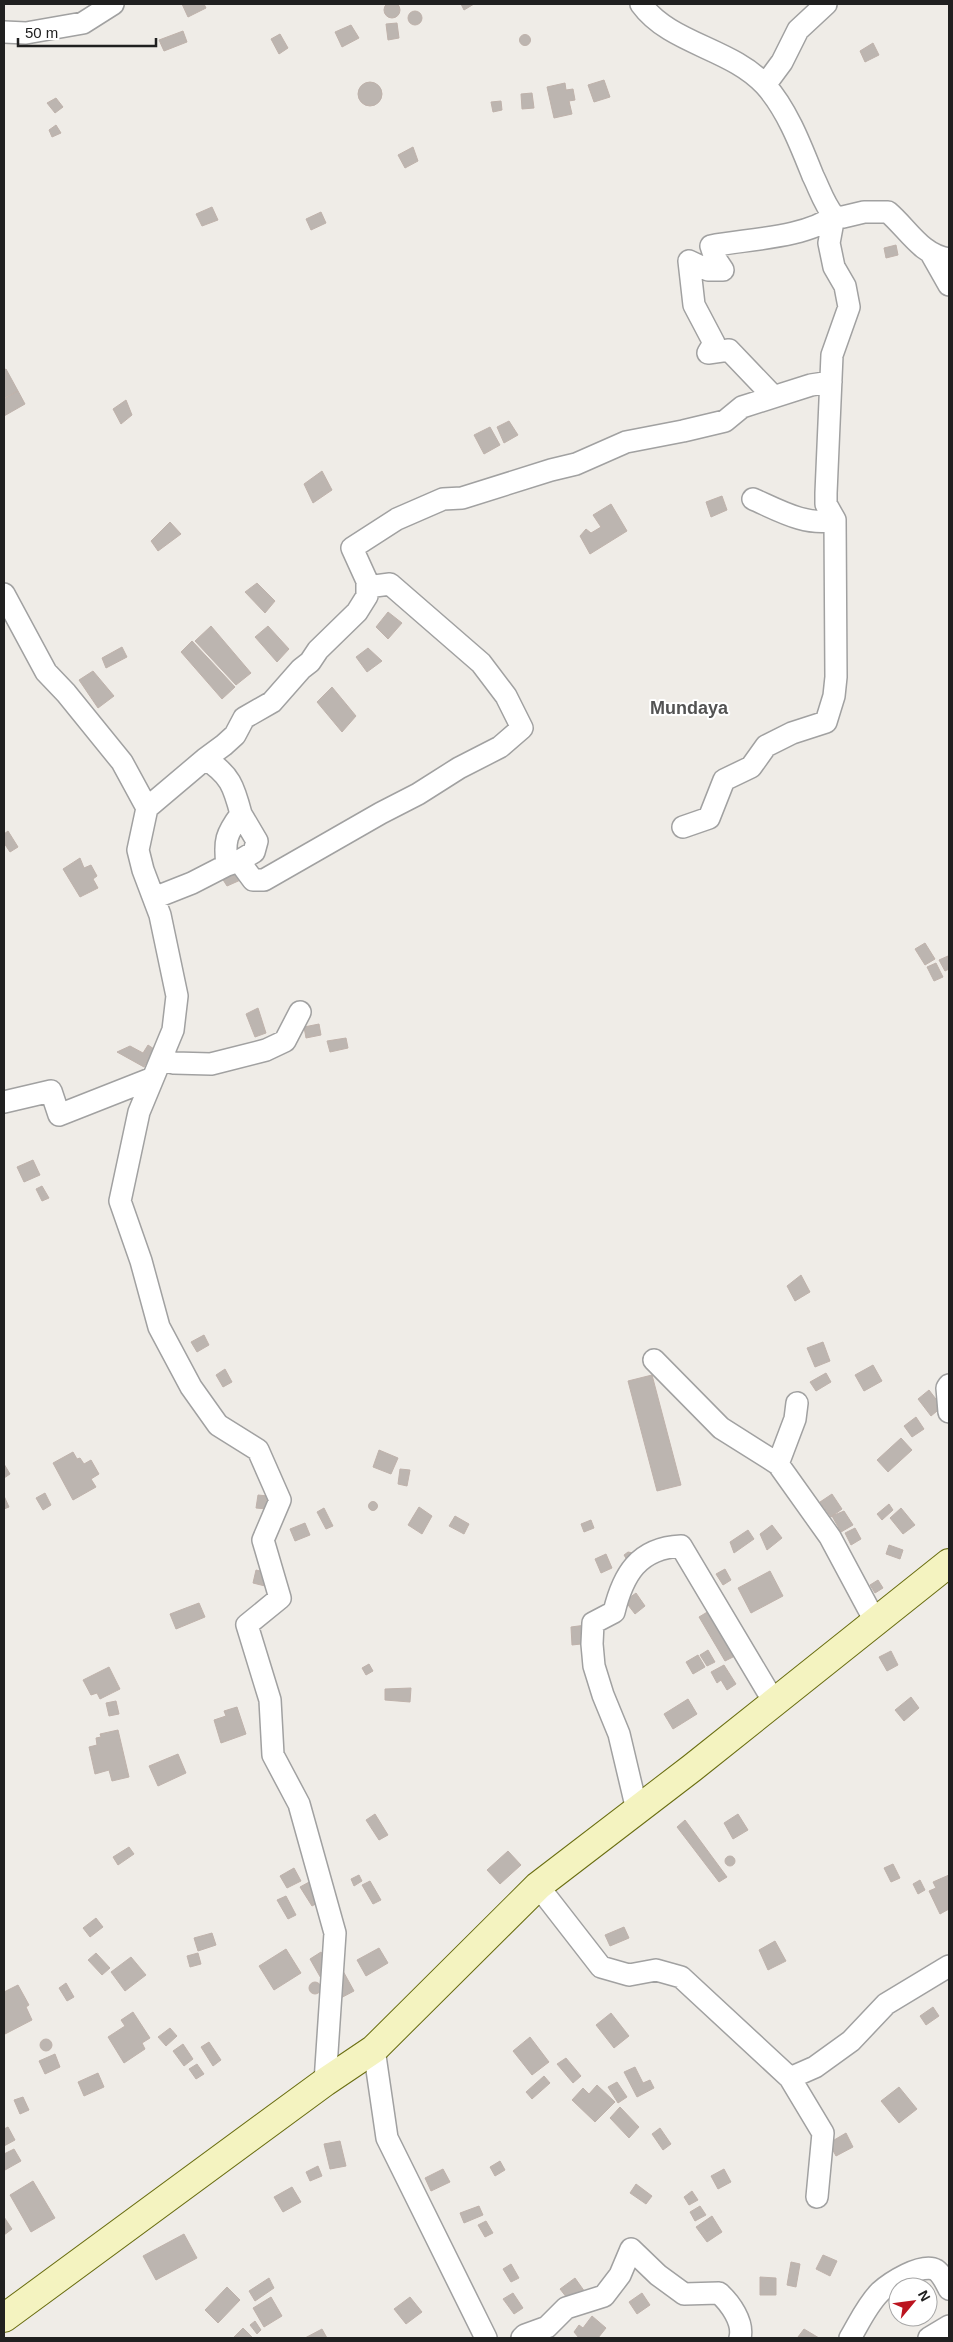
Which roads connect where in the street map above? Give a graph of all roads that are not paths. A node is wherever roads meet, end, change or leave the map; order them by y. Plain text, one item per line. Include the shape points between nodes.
1 (113, 4) edge
2 (641, 4) edge
3 (826, 4) edge
4 (4, 32) edge
5 (765, 85) junction
6 (834, 216) junction
7 (940, 257) edge
8 (949, 285) edge
9 (831, 382) junction
10 (773, 396) junction
11 (753, 499) dead end
12 (835, 520) junction
13 (367, 587) junction
14 (4, 594) edge
15 (205, 759) junction
16 (147, 808) junction
17 (241, 814) junction
18 (683, 827) dead end
19 (233, 863) junction
20 (154, 898) junction
21 (300, 1012) dead end
22 (157, 1069) junction
23 (4, 1102) edge
24 (654, 1360) dead end
25 (949, 1385) edge
26 (797, 1403) dead end
27 (949, 1412) edge
28 (778, 1464) junction
29 (949, 1563) edge
30 (875, 1621) junction
31 (774, 1702) junction
32 (637, 1810) junction
33 (538, 1886) junction
34 (949, 1966) edge
35 (374, 2049) junction
36 (790, 2078) junction
37 (325, 2082) junction
38 (818, 2197) dead end
39 (949, 2289) edge
40 (4, 2318) edge
41 (949, 2326) edge
42 (486, 2338) edge
43 (522, 2338) edge
44 (740, 2338) edge
45 (850, 2338) edge
46 (929, 2338) edge

1 - 4 street via 83,23
2 - 5 street via 660,23 738,64
3 - 5 street via 798,30 782,62
5 - 6 street via 784,115 822,199
6 - 7 street via 843,218 864,212 888,212 916,242
6 - 9 street via 829,243 849,307 832,355
6 - 10 street via 803,230 711,246 723,270 708,270 689,261 694,305 714,344 708,353 729,350
7 - 8 street
9 - 10 street
9 - 12 street via 826,504
10 - 13 street via 742,407 725,420 626,442 566,468 462,498 443,499 397,519 352,548
11 - 12 street via 773,510 802,519
12 - 18 street via 836,677 826,722 766,746 751,767 724,780 709,818
13 - 15 street via 367,596 357,612 310,662 272,702 244,718 235,735
13 - 19 street via 390,584 481,663 506,696 522,728 500,746 264,880 253,880
14 - 16 street via 46,672 122,762
15 - 16 street
15 - 17 street via 226,775
16 - 20 street via 138,850
17 - 19 street via 224,845
17 - 19 street via 256,841 254,852
19 - 20 street
20 - 22 street via 177,996 173,1030
21 - 22 street via 285,1041 266,1050 211,1064 174,1063
22 - 23 street via 59,1115 51,1091
22 - 37 street via 139,1112 120,1201 159,1327 191,1387 218,1425 258,1450 280,1500 263,1540 280,1598 247,1625 270,1700 273,1755 299,1804 335,1933
24 - 28 street via 721,1428
25 - 27 street
26 - 28 street via 795,1419
28 - 30 street via 830,1537
29 - 30 main road
30 - 31 main road
31 - 32 main road
31 - 32 street via 681,1546 665,1547 642,1558 619,1590 614,1612 593,1623 592,1644 594,1666 619,1734
32 - 33 main road
33 - 35 main road
33 - 36 street via 601,1968 629,1975 656,1970 681,1977
34 - 36 street via 886,2004 851,2041 815,2068
35 - 37 main road
35 - 42 street via 387,2138
36 - 38 street via 823,2133
37 - 40 main road
39 - 45 street via 934,2269 914,2270 881,2292
41 - 46 street
43 - 44 street via 547,2328 566,2308 604,2296 620,2275 631,2249 684,2294 719,2293 730,2302 741,2332

